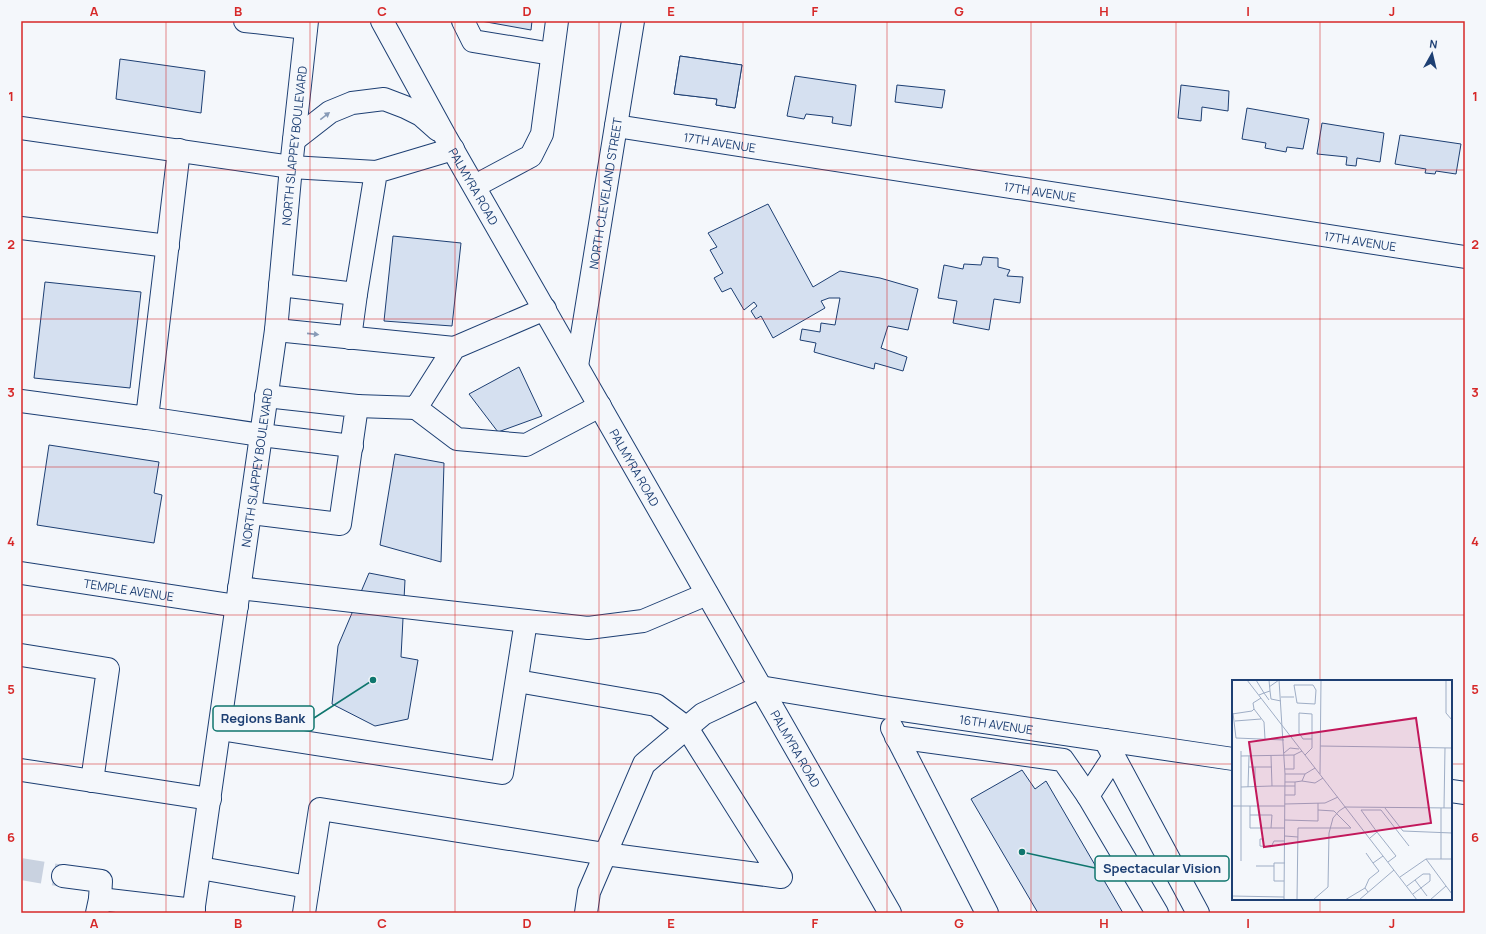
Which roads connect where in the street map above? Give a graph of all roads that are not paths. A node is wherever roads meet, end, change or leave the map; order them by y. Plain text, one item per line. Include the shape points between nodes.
1 (245, 21) edge
2 (382, 21) edge
3 (463, 21) edge
4 (557, 21) edge
5 (633, 21) edge
6 (307, 25) edge
7 (552, 54) junction
8 (616, 126) junction
9 (21, 128) edge
10 (294, 140) junction
11 (449, 143) junction
12 (179, 150) junction
13 (291, 167) junction
14 (376, 172) junction
15 (474, 186) junction
16 (21, 228) edge
17 (168, 246) junction
18 (1465, 258) edge
19 (280, 286) junction
20 (356, 294) junction
21 (545, 309) junction
22 (276, 330) junction
23 (350, 338) junction
24 (454, 348) junction
25 (577, 366) junction
26 (266, 396) junction
27 (21, 401) edge
28 (357, 406) junction
29 (600, 406) junction
30 (416, 408) junction
31 (147, 418) junction
32 (261, 435) junction
33 (352, 446) junction
34 (250, 513) junction
35 (21, 573) edge
36 (707, 594) junction
37 (238, 597) junction
38 (526, 621) junction
39 (21, 655) edge
40 (517, 681) junction
41 (760, 687) junction
42 (881, 707) junction
43 (687, 728) junction
44 (220, 729) junction
45 (896, 737) junction
46 (1109, 749) junction
47 (1232, 759) edge
48 (21, 770) edge
49 (92, 781) junction
50 (1452, 791) edge
51 (1465, 793) edge
52 (1088, 796) junction
53 (210, 799) junction
54 (605, 854) junction
55 (200, 868) junction
56 (63, 876) tunnel mouth
57 (308, 887) junction
58 (100, 898) edge
59 (193, 911) edge
60 (304, 913) edge
61 (586, 913) edge
62 (890, 913) edge
63 (988, 913) edge
64 (1156, 913) edge
65 (1198, 913) edge

1 - 6 main road
2 - 11 main road, PALMYRA ROAD
3 - 7 main road via 473,42
4 - 7 main road
5 - 8 main road, NORTH CLEVELAND STREET
6 - 10 main road, NORTH SLAPPEY BOULEVARD
7 - 15 main road via 542,134 530,156
8 - 18 main road, 17TH AVENUE
8 - 25 main road, NORTH CLEVELAND STREET
9 - 12 main road
10 -> 11 main road via 330,112 352,103 384,99 421,115
10 - 13 main road, NORTH SLAPPEY BOULEVARD
11 - 14 main road
11 - 15 main road, PALMYRA ROAD
12 - 13 main road
12 - 17 main road
13 - 14 main road
13 - 19 main road, NORTH SLAPPEY BOULEVARD
14 - 20 main road
15 - 21 main road, PALMYRA ROAD
16 - 17 main road
17 - 31 main road
19 - 20 main road
19 - 22 main road, NORTH SLAPPEY BOULEVARD
20 - 23 main road
21 - 24 main road
21 - 25 main road, PALMYRA ROAD
22 -> 23 main road
22 - 26 main road, NORTH SLAPPEY BOULEVARD
23 - 24 main road
24 - 30 main road
25 - 29 main road, PALMYRA ROAD
26 - 28 main road
26 - 32 main road, NORTH SLAPPEY BOULEVARD
27 - 31 main road
28 - 30 main road
28 - 33 main road
29 - 30 main road via 526,445 457,439
29 - 36 main road, PALMYRA ROAD
31 - 32 main road
32 - 33 main road
32 - 34 main road, NORTH SLAPPEY BOULEVARD
33 - 34 main road via 340,524
34 - 37 main road, NORTH SLAPPEY BOULEVARD
35 - 37 main road, TEMPLE AVENUE
36 - 38 main road, TEMPLE AVENUE via 643,622 588,628
36 - 41 main road, PALMYRA ROAD
37 - 38 main road, TEMPLE AVENUE
37 - 44 main road, NORTH SLAPPEY BOULEVARD
38 - 40 main road
39 - 49 main road via 108,669
40 - 43 main road via 656,705
40 - 44 main road via 502,773
41 - 42 main road, 16TH AVENUE
41 - 43 main road via 703,714
41 - 62 main road, PALMYRA ROAD
42 - 45 main road
42 - 46 main road, 16TH AVENUE
43 - 54 main road via 644,764
43 - 54 main road via 781,877
44 - 53 main road, NORTH SLAPPEY BOULEVARD
45 - 52 main road via 1063,760
45 - 63 main road
46 - 47 main road, 16TH AVENUE
46 - 52 main road
46 - 65 main road
48 - 49 main road
49 - 53 main road
50 - 51 main road
52 - 64 main road
53 - 55 main road, NORTH SLAPPEY BOULEVARD
54 - 57 main road via 320,809
54 - 61 main road via 589,892
55 - 57 main road
55 - 59 main road, NORTH SLAPPEY BOULEVARD
56 - 58 main road
57 - 60 main road
58 - 59 main road

